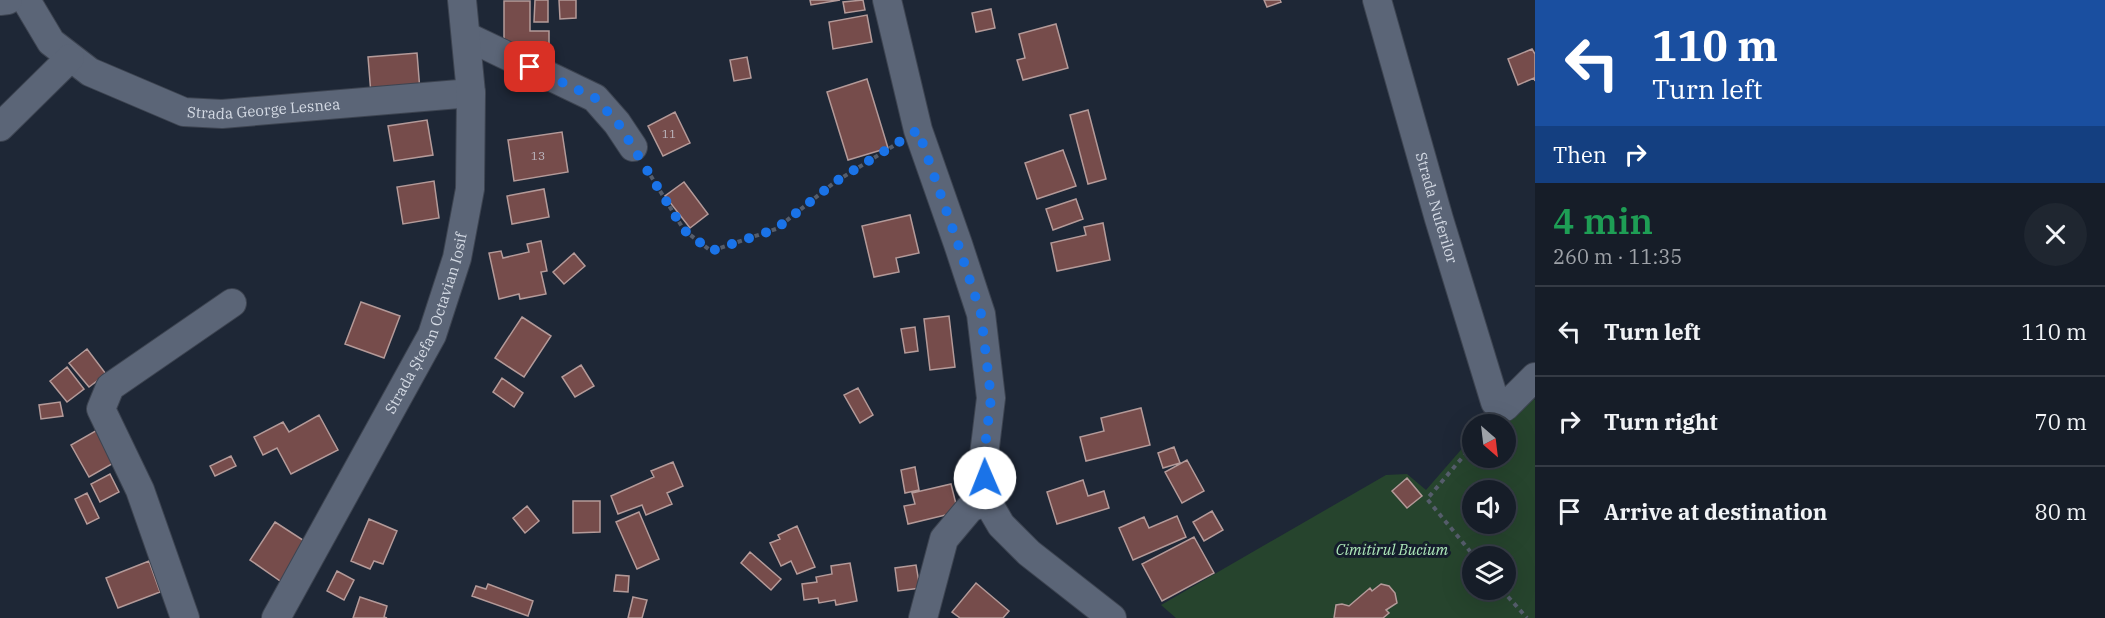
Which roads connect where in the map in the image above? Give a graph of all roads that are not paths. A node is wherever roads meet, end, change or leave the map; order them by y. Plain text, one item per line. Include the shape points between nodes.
1 (8, 0) edge
2 (26, 0) edge
3 (462, 0) edge
4 (887, 0) edge
5 (1377, 0) edge
6 (0, 2) edge
7 (466, 36) junction
8 (70, 58) junction
9 (471, 93) junction
10 (0, 127) edge
11 (633, 147) road end
12 (232, 303) dead end
13 (1535, 377) edge
14 (987, 501) junction
15 (185, 618) edge
16 (276, 618) edge
17 (923, 618) edge
18 (1112, 618) edge

1 - 6 street
2 - 8 street, Strada George Lesnea via 51,42
3 - 7 street, Strada Ștefan Octavian Iosif
4 - 14 street via 918,130 981,314 991,398 984,455
5 - 13 street, Strada Nuferilor via 1495,402 1505,407
7 - 9 street, Strada Ștefan Octavian Iosif
7 - 11 street via 595,98
8 - 9 street, Strada George Lesnea via 90,72 184,112 222,114
8 - 10 street
9 - 16 street, Strada Ștefan Octavian Iosif via 470,189 457,258 432,335
12 - 15 street via 110,387 101,409 140,490
14 - 17 street via 970,508 944,539
14 - 18 street via 1001,525 1029,553

